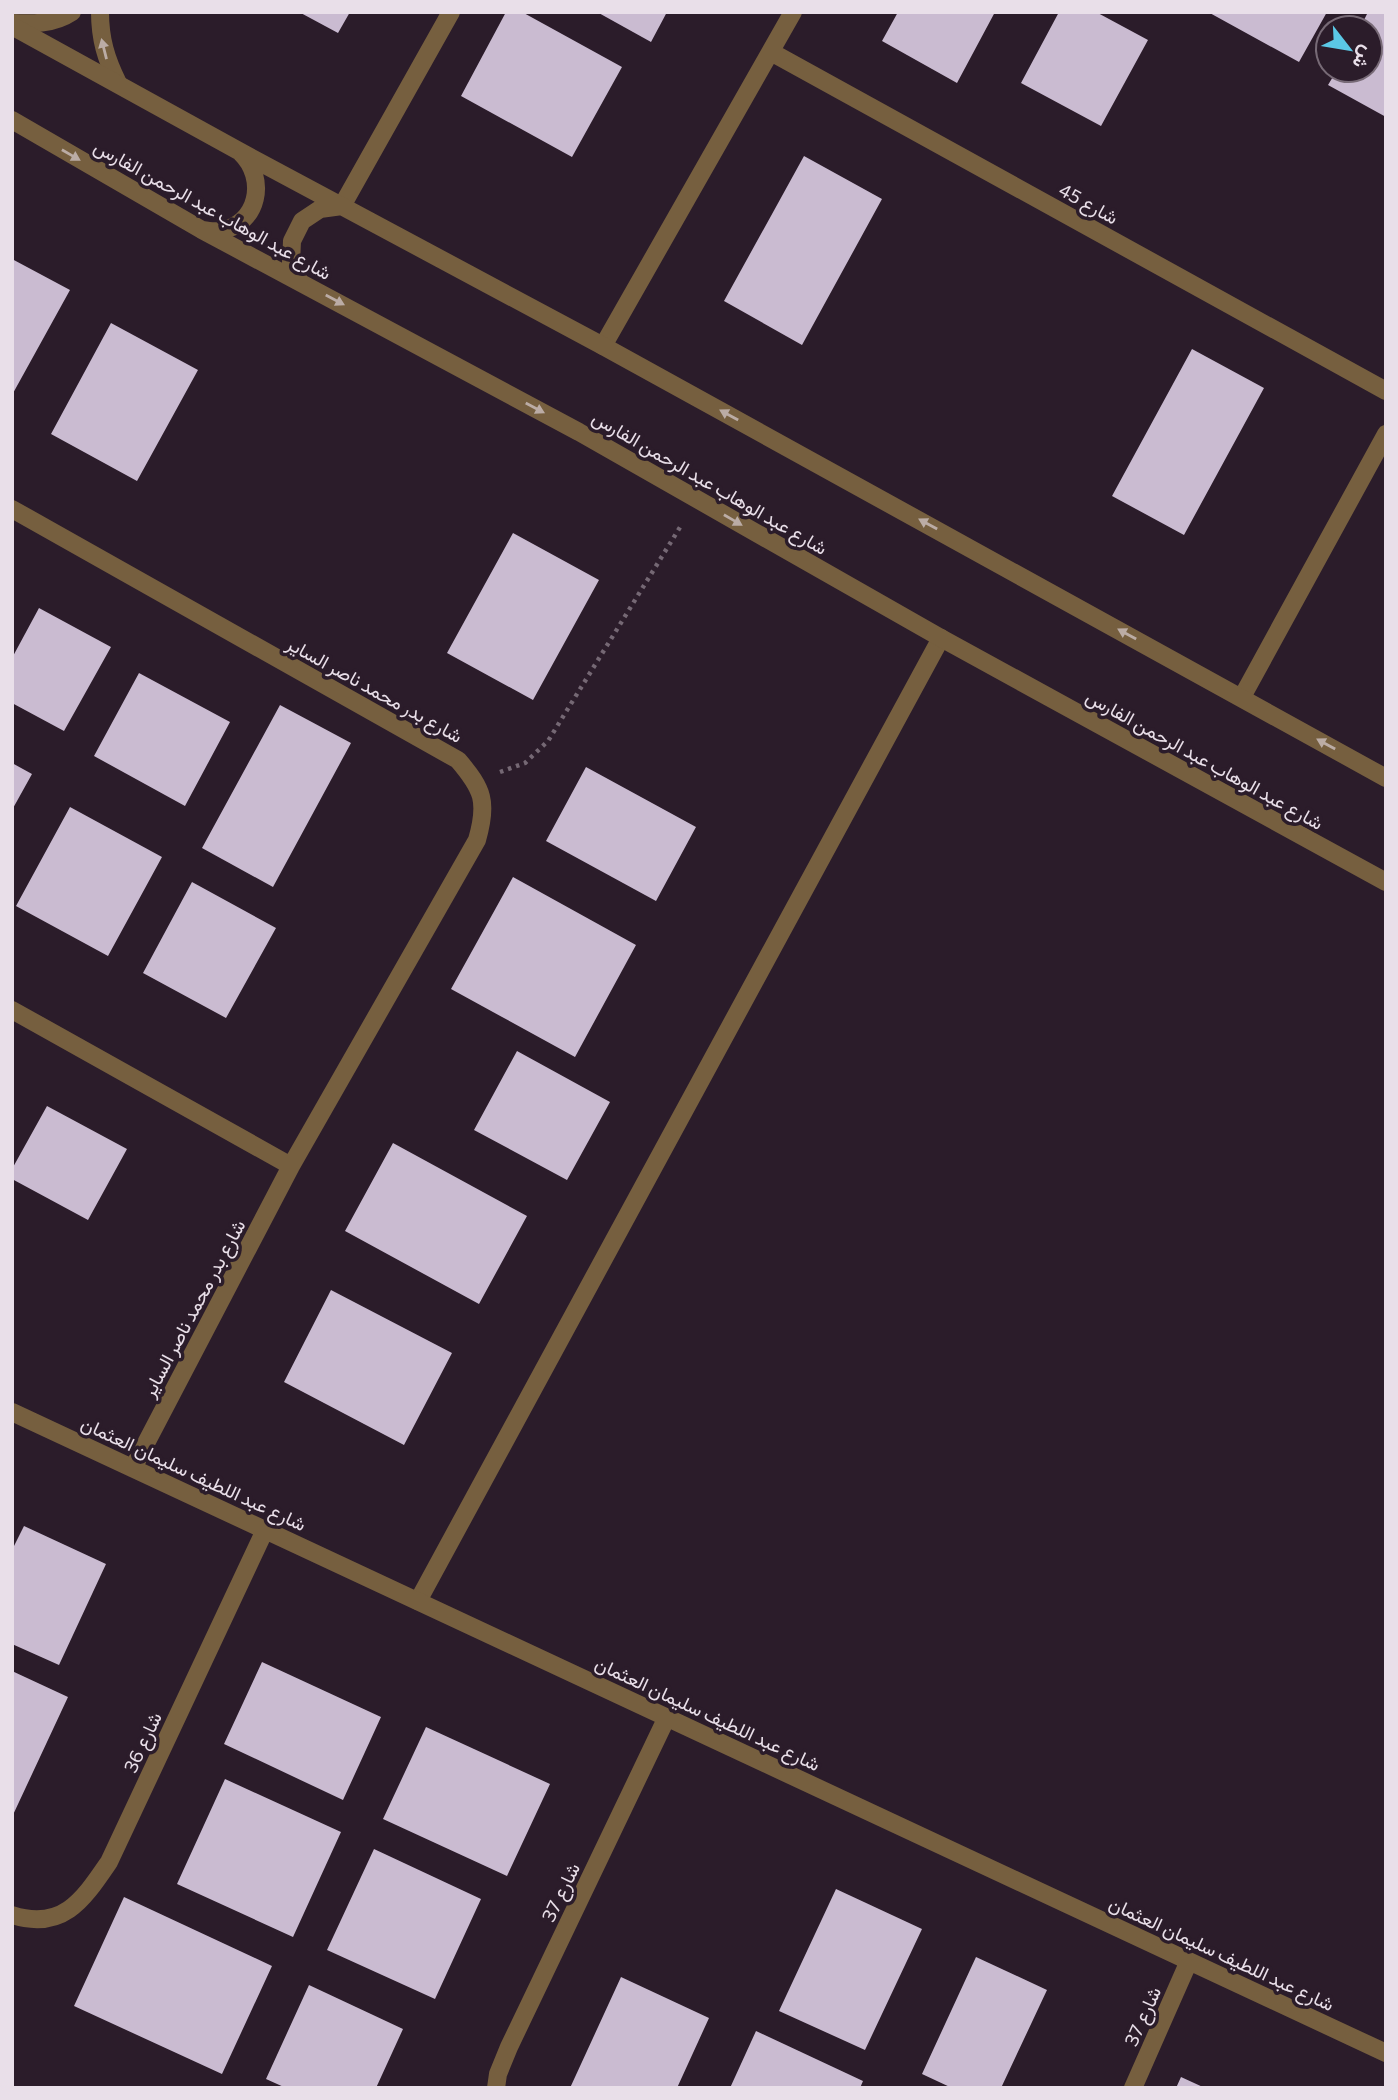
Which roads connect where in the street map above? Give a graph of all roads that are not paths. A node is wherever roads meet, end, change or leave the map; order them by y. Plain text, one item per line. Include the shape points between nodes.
1 (72, 12) edge
2 (100, 12) edge
3 (451, 12) edge
4 (793, 12) edge
5 (12, 24) edge
6 (771, 52) junction
7 (118, 83) junction
8 (12, 120) edge
9 (237, 150) junction
10 (342, 206) junction
11 (202, 230) junction
12 (300, 282) junction
13 (604, 346) junction
14 (1386, 391) edge
15 (1386, 434) edge
16 (12, 509) edge
17 (942, 638) junction
18 (1242, 697) junction
19 (1386, 778) edge
20 (1386, 882) edge
21 (12, 1010) edge
22 (291, 1166) junction
23 (12, 1412) edge
24 (133, 1468) junction
25 (265, 1530) junction
26 (418, 1601) junction
27 (667, 1717) junction
28 (12, 1915) edge
29 (1189, 1961) junction
30 (1386, 2053) edge
31 (496, 2088) edge
32 (1133, 2088) edge

1 - 5 street via 36,24
7 -> 2 street via 106,59
3 - 10 street
4 - 6 street
5 - 7 street
6 - 13 street
6 - 14 street, شارع 45
7 - 9 street
8 -> 11 street, شارع عبد الوهاب عبد الرحمن الفارس
9 - 10 street
9 - 11 street via 250,162 257,179 250,213 237,225 220,231
10 - 12 street via 320,209 302,221 292,240 291,263
10 - 13 street
11 - 12 street, شارع عبد الوهاب عبد الرحمن الفارس
12 -> 17 street, شارع عبد الوهاب عبد الرحمن الفارس via 579,432
18 -> 13 street
15 - 18 street
16 - 22 street, شارع بدر محمد ناصر الساير via 458,760 477,781 483,819 477,840
17 - 20 street, شارع عبد الوهاب عبد الرحمن الفارس
17 - 26 street
19 -> 18 street
21 - 22 street
22 - 24 street, شارع بدر محمد ناصر الساير
23 - 24 street, شارع عبد اللطيف سليمان العثمان
24 - 25 street, شارع عبد اللطيف سليمان العثمان
25 - 26 street, شارع عبد اللطيف سليمان العثمان
25 - 28 street, شارع 36 via 108,1862 87,1894 64,1913 42,1922
26 - 27 street, شارع عبد اللطيف سليمان العثمان
27 - 29 street, شارع عبد اللطيف سليمان العثمان
27 - 31 street, شارع 37 via 509,2047
29 - 30 street, شارع عبد اللطيف سليمان العثمان
29 - 32 street, شارع 37

